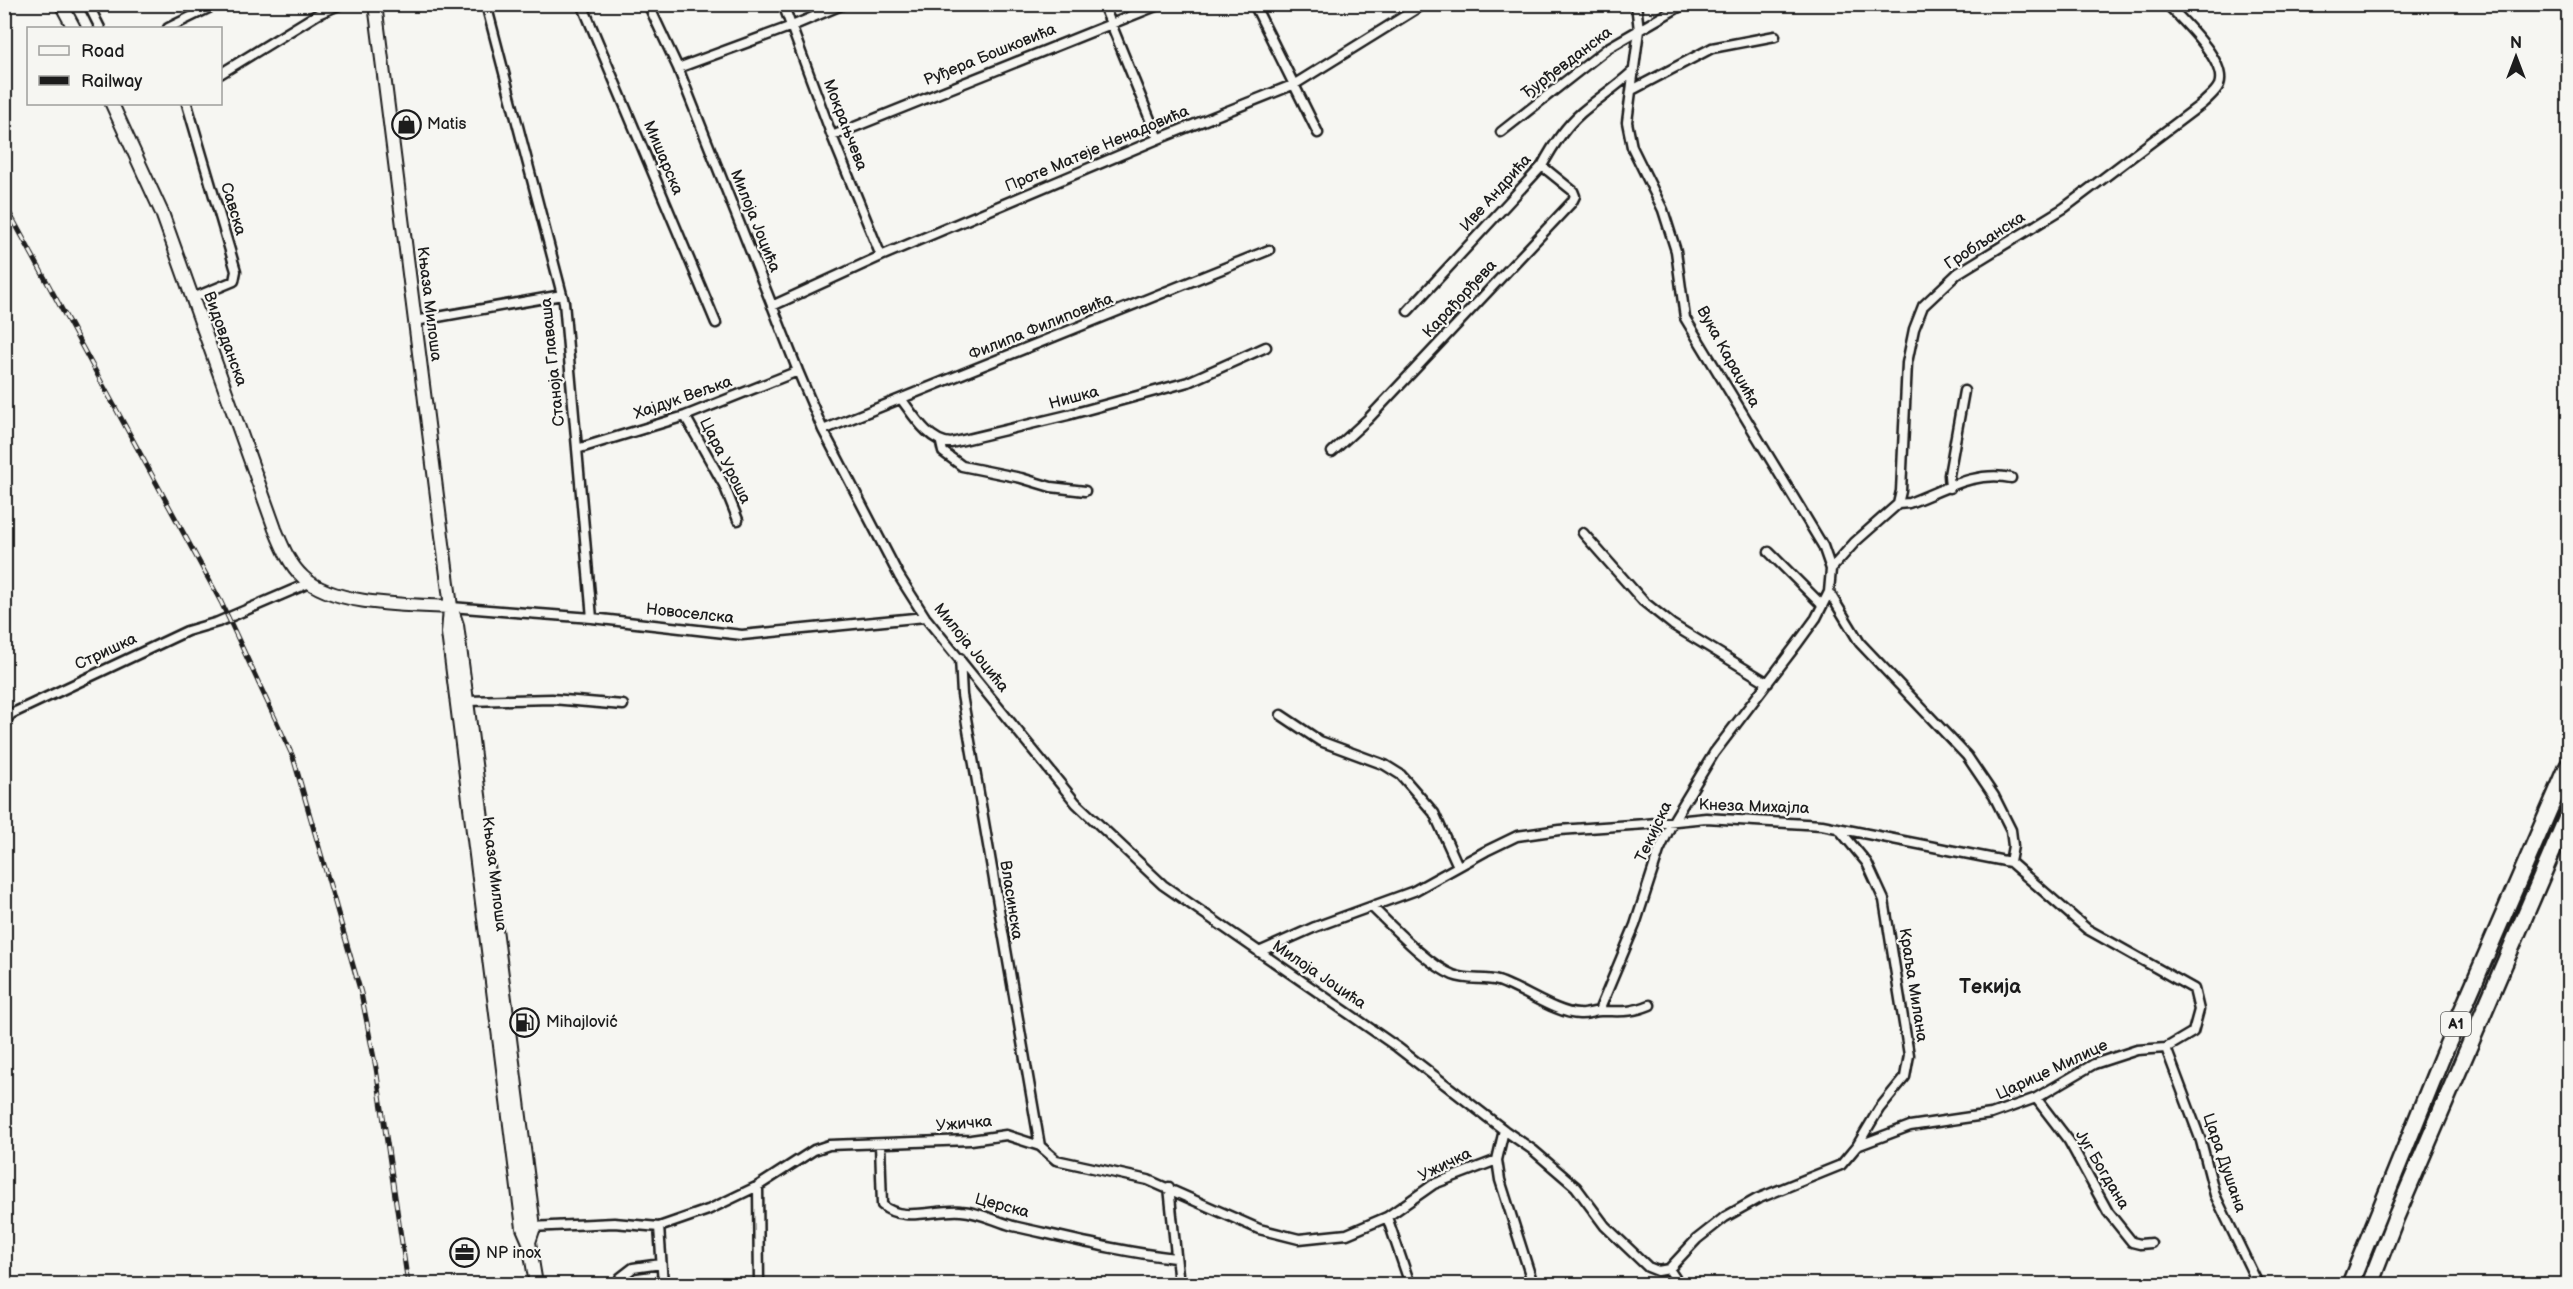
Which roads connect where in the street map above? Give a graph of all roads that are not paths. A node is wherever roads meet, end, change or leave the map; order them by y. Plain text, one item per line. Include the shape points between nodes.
1 (61, 4) edge
2 (88, 4) edge
3 (341, 4) edge
4 (375, 4) edge
5 (486, 4) edge
6 (582, 4) edge
7 (648, 4) edge
8 (783, 4) edge
9 (844, 4) edge
10 (1103, 4) edge
11 (1161, 4) edge
12 (1254, 4) edge
13 (1424, 4) edge
14 (1636, 4) edge
15 (1684, 4) edge
16 (2168, 4) edge
17 (213, 5) edge
18 (1111, 23) junction
19 (792, 26) junction
20 (73, 27) edge
21 (100, 27) edge
22 (170, 27) edge
23 (1639, 30) junction
24 (1775, 36) dead end
25 (678, 68) junction
26 (1632, 72) junction
27 (222, 73) edge
28 (1295, 84) junction
29 (1632, 90) junction
30 (112, 105) edge
31 (187, 105) edge
32 (1501, 132) dead end
33 (1318, 134) dead end
34 (832, 135) junction
35 (1158, 139) junction
36 (1542, 166) junction
37 (1269, 250) dead end
38 (881, 256) junction
39 (562, 295) junction
40 (193, 298) junction
41 (772, 306) junction
42 (1408, 311) dead end
43 (415, 321) junction
44 (716, 323) dead end
45 (1266, 347) dead end
46 (798, 371) junction
47 (1964, 392) dead end
48 (902, 400) junction
49 (685, 416) junction
50 (823, 430) junction
51 (941, 443) junction
52 (578, 449) junction
53 (1332, 452) dead end
54 (2011, 478) dead end
55 (1950, 488) junction
56 (1085, 491) dead end
57 (1898, 504) junction
58 (738, 520) dead end
59 (1582, 533) dead end
60 (1768, 552) dead end
61 (1831, 568) junction
62 (309, 583) junction
63 (1829, 592) junction
64 (1822, 605) junction
65 (451, 607) junction
66 (925, 617) junction
67 (592, 618) junction
68 (960, 658) junction
69 (1768, 683) junction
70 (467, 702) junction
71 (623, 705) dead end
72 (1281, 716) dead end
73 (4, 723) edge
74 (2568, 766) edge
75 (2568, 815) edge
76 (1673, 821) junction
77 (1837, 828) junction
78 (2010, 862) junction
79 (1458, 866) junction
80 (1372, 908) junction
81 (1259, 952) junction
82 (1650, 1005) dead end
83 (1599, 1011) junction
84 (2166, 1048) junction
85 (2036, 1098) junction
86 (1504, 1130) junction
87 (517, 1144) junction
88 (880, 1144) junction
89 (1040, 1146) junction
90 (1857, 1146) junction
91 (1497, 1160) junction
92 (758, 1186) junction
93 (1169, 1188) junction
94 (1388, 1216) junction
95 (659, 1227) junction
96 (528, 1228) junction
97 (2151, 1244) dead end
98 (1175, 1258) junction
99 (661, 1264) junction
100 (1669, 1269) junction
101 (536, 1284) edge
102 (620, 1284) edge
103 (663, 1284) edge
104 (759, 1284) edge
105 (1179, 1284) edge
106 (1410, 1284) edge
107 (1533, 1284) edge
108 (1679, 1284) edge
109 (2258, 1284) edge
110 (2350, 1284) edge
111 (2370, 1284) edge

1 - 20 main road
2 - 21 street
3 - 27 street
4 - 43 main road, Књаза Милоша
5 - 39 street, Станоја Главаша
6 - 44 street, Мишарска
7 - 25 street, Милоја Јоцића
8 - 19 street, Мокрањчева
9 - 19 street
10 - 18 street
11 - 18 street, Руђера Бошковића
12 - 28 street
13 - 28 street, Проте Матеје Ненадовића
14 - 23 street, Вука Караџића
15 - 23 street, Ђурђевданска
16 - 57 street, Гробљанска via 2219,67 2220,83 2203,103 2064,208 1958,273 1923,306 1907,363
17 - 22 street
18 - 34 street, Руђера Бошковића
18 - 35 street
19 - 25 street
19 - 34 street, Мокрањчева
23 - 26 street, Вука Караџића
23 - 32 street, Ђурђевданска via 1608,48
24 - 29 street via 1712,48
25 - 41 street, Милоја Јоцића
26 - 29 street, Вука Караџића
26 - 36 street, Иве Андрића via 1580,114
28 - 33 street
28 - 35 street, Проте Матеје Ненадовића
29 - 61 street, Вука Караџића via 1627,122 1632,147 1663,210 1676,251 1685,318 1823,546
30 - 40 main road, Видовданска via 162,213
31 - 40 street, Савска via 236,271 234,281
34 - 38 street, Мокрањчева
35 - 38 street, Проте Матеје Ненадовића
36 - 42 street, Иве Андрића
36 - 53 street, Карађорђева via 1573,191 1572,202 1368,419
37 - 48 street, Филипа Филиповића
38 - 41 street, Проте Матеје Ненадовића
39 - 43 street
39 - 52 street, Станоја Главаша
40 - 62 main road, Видовданска via 282,546 295,569
41 - 46 street, Милоја Јоцића
43 - 65 main road, Књаза Милоша
45 - 51 street, Нишка via 1188,382 1068,416
46 - 49 street, Хајдук Вељка
46 - 50 street, Милоја Јоцића
47 - 55 street via 1956,426
48 - 50 street, Филипа Филиповића
48 - 51 street
49 - 52 street, Хајдук Вељка
49 - 58 street, Цара Уроша via 724,485
50 - 66 street, Милоја Јоцића via 899,576
51 - 56 street via 943,452 962,466
52 - 67 street, Станоја Главаша
54 - 55 street via 1992,475
55 - 57 street
57 - 61 street
59 - 69 street via 1643,601 1673,625
60 - 64 street
61 - 63 street
62 - 65 main road, Видовданска via 368,600
62 - 73 street, Стришка via 225,619 187,630 11,714
63 - 64 street, Текијска
63 - 78 street via 1860,643 1967,756 1994,796 2011,830
64 - 69 street, Текијска
65 - 67 street, Новоселска
65 - 70 main road, Књаза Милоша
65 - 87 main road, Књаза Милоша via 449,643
66 - 67 street, Новоселска via 742,635
66 - 68 street, Милоја Јоцића
68 - 81 street, Милоја Јоцића via 1076,803 1163,885
68 - 89 street, Власинска via 962,695
69 - 76 street, Текијска via 1714,753
70 - 71 street via 552,699
70 - 87 main road, Књаза Милоша
72 - 79 street via 1320,741 1385,765 1401,775 1434,813
74 - 110 highway, A1 via 2420,1109
75 - 111 highway, A1
76 - 77 street, Кнеза Михајла via 1706,818
76 - 79 street, Кнеза Михајла via 1516,836
76 - 83 street, Текијска
77 - 78 street, Кнеза Михајла
77 - 90 street, Краља Милана via 1867,864 1884,900 1909,1055 1905,1077 1879,1109
78 - 84 street, Царице Милице via 2086,929 2194,989 2199,1010 2193,1032
79 - 80 street, Кнеза Михајла via 1414,891
80 - 81 street, Кнеза Михајла
80 - 83 street via 1420,952 1453,975 1495,980 1561,1010 1578,1014
81 - 86 street, Милоја Јоцића via 1397,1047
82 - 83 street via 1633,1012
84 - 85 street, Царице Милице via 2137,1050 2094,1064
84 - 109 street, Цара Душана via 2215,1195
85 - 90 street, Царице Милице via 1991,1114 1910,1126
85 - 97 street, Југ Богдана via 2069,1141 2108,1212 2132,1242
86 - 91 street
86 - 100 street, Милоја Јоцића via 1576,1187 1605,1226 1642,1262 1658,1271
87 - 96 main road
88 - 89 street, Ужичка via 1006,1135
88 - 92 street, Ужичка via 829,1145 814,1150
88 - 98 street, Церска via 882,1205 896,1214 960,1211 987,1215 1008,1224 1127,1253
89 - 93 street, Ужичка via 1056,1160
90 - 100 street, Царице Милице via 1841,1165 1757,1199 1725,1217
91 - 94 street, Ужичка via 1434,1184
91 - 107 street
92 - 95 street, Ужичка via 708,1210
92 - 104 street
93 - 94 street, Ужичка via 1259,1229 1299,1239 1347,1234
93 - 98 street
94 - 106 street
95 - 96 street, Ужичка via 614,1223
95 - 99 street
96 - 101 main road
98 - 105 street
99 - 102 street via 633,1268 620,1278
99 - 103 street
100 - 108 street

